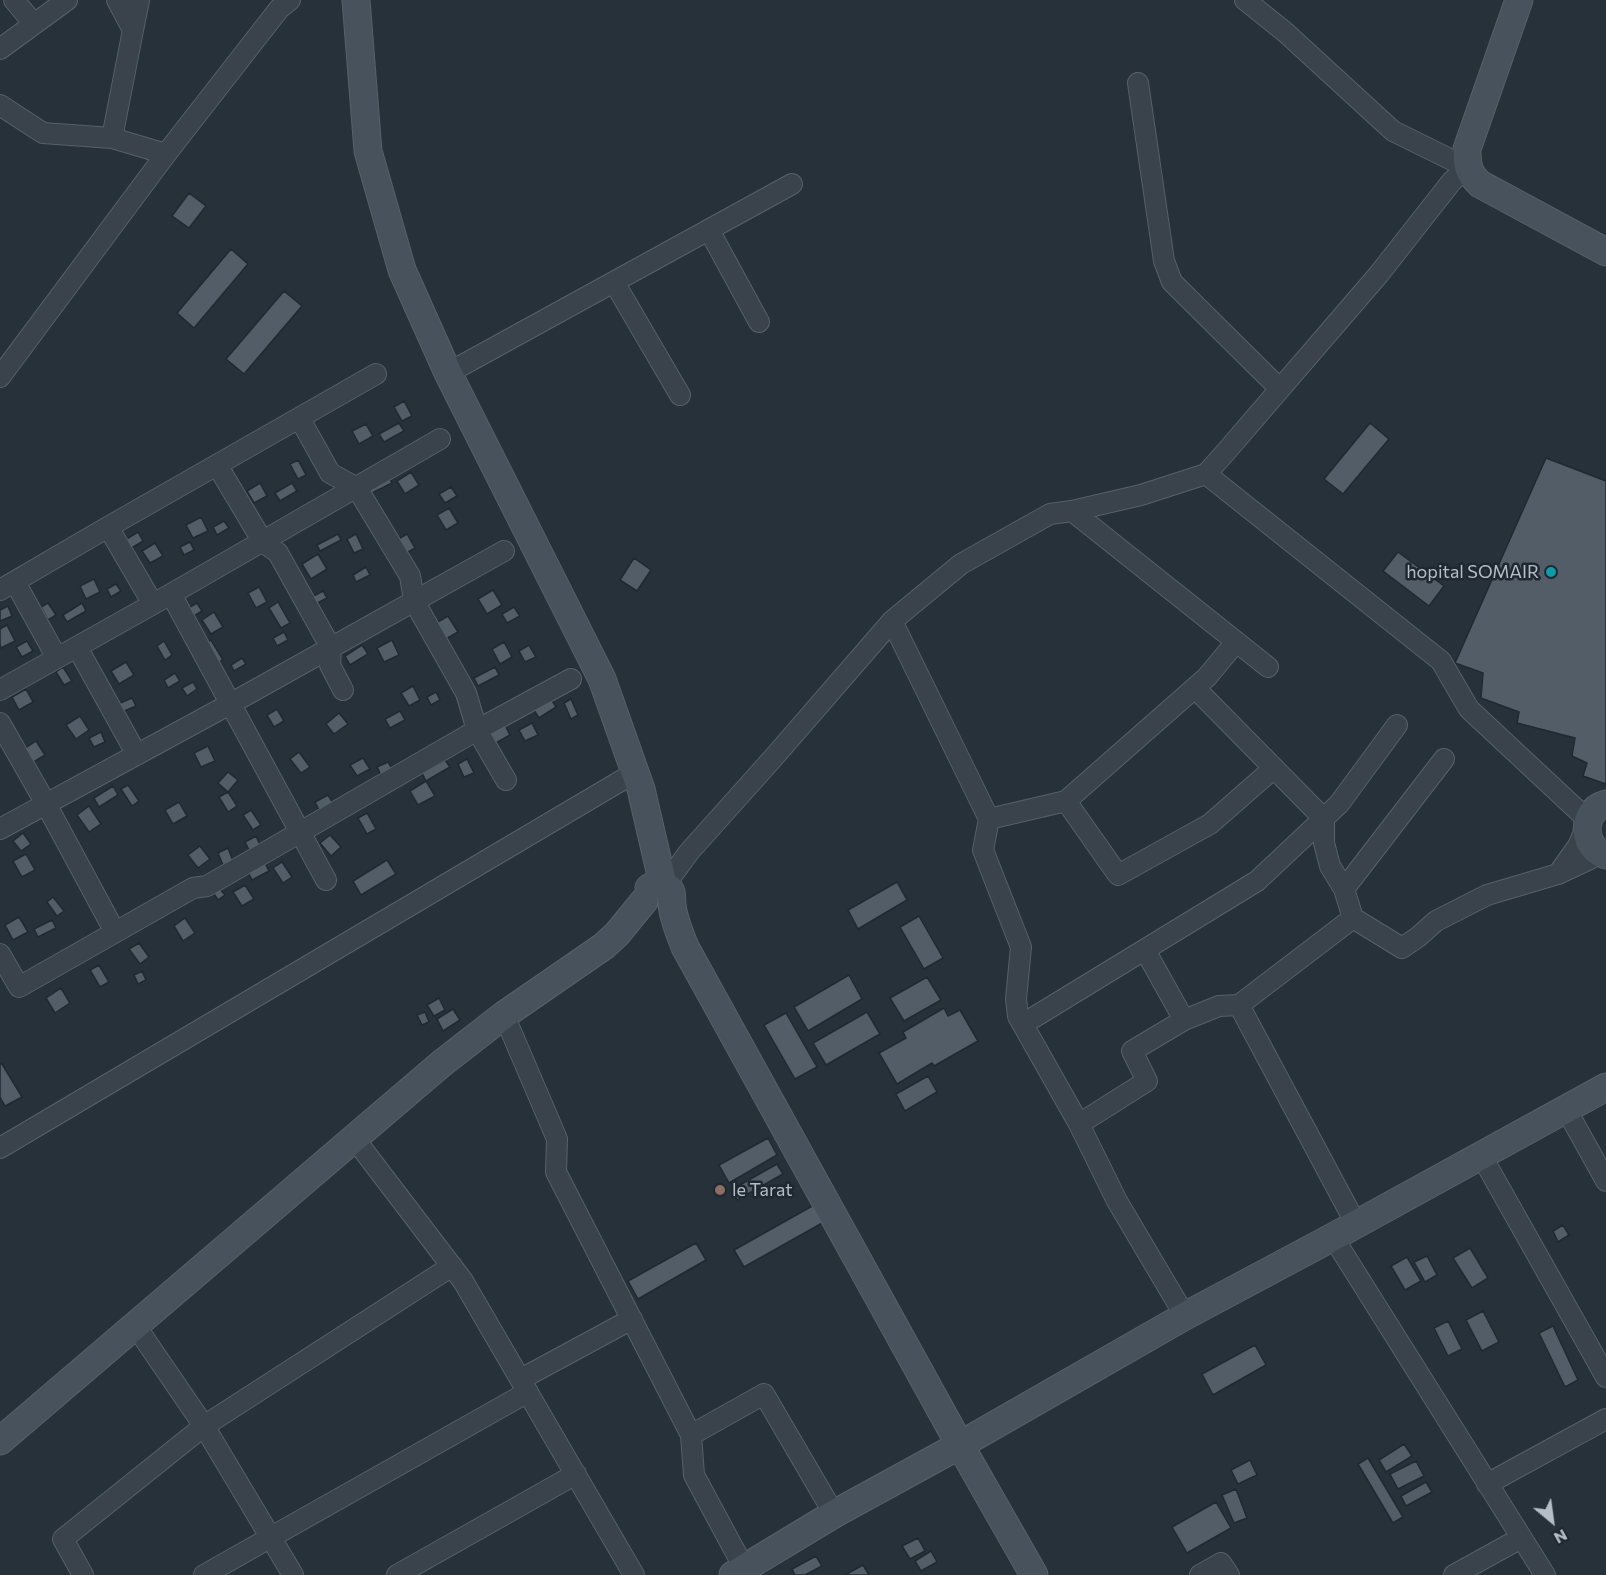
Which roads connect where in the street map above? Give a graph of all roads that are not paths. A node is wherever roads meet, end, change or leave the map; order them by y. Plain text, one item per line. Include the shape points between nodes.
1 (14, 0) edge
2 (67, 0) edge
3 (117, 0) edge
4 (139, 0) edge
5 (290, 0) edge
6 (356, 0) edge
7 (1245, 0) edge
8 (1519, 0) edge
9 (34, 24) junction
10 (133, 30) junction
11 (0, 49) edge
12 (1138, 83) dead end
13 (0, 105) edge
14 (112, 138) junction
15 (166, 154) junction
16 (1468, 168) junction
17 (792, 184) dead end
18 (709, 230) junction
19 (1606, 252) edge
20 (614, 282) junction
21 (759, 322) dead end
22 (448, 373) junction
23 (376, 374) dead end
24 (0, 377) edge
25 (1281, 389) junction
26 (680, 395) dead end
27 (300, 419) junction
28 (440, 439) dead end
29 (217, 465) junction
30 (1206, 474) junction
31 (357, 488) junction
32 (1072, 511) junction
33 (108, 526) junction
34 (263, 542) junction
35 (504, 551) dead end
36 (8, 586) edge
37 (171, 594) junction
38 (414, 601) junction
39 (153, 604) junction
40 (892, 621) junction
41 (1236, 642) junction
42 (77, 647) junction
43 (331, 648) junction
44 (57, 658) junction
45 (1268, 667) dead end
46 (571, 679) dead end
47 (1195, 688) junction
48 (0, 690) edge
49 (343, 690) dead end
50 (230, 704) junction
51 (0, 723) edge
52 (1397, 725) dead end
53 (477, 730) junction
54 (137, 754) junction
55 (1444, 759) dead end
56 (1274, 768) junction
57 (506, 780) dead end
58 (638, 781) junction
59 (1066, 801) junction
60 (46, 804) junction
61 (1598, 812) edge
62 (989, 819) junction
63 (1324, 819) junction
64 (0, 829) edge
65 (300, 832) junction
66 (1603, 855) edge
67 (1558, 874) junction
68 (326, 880) dead end
69 (1344, 889) junction
70 (659, 898) junction
71 (1353, 918) junction
72 (115, 932) junction
73 (1145, 950) junction
74 (0, 954) edge
75 (1239, 1005) junction
76 (504, 1015) junction
77 (1184, 1020) junction
78 (1023, 1024) junction
79 (1606, 1087) edge
80 (1566, 1109) junction
81 (1078, 1124) junction
82 (354, 1138) junction
83 (0, 1148) edge
84 (1481, 1155) junction
85 (1606, 1181) edge
86 (1344, 1231) junction
87 (452, 1266) junction
88 (1185, 1316) junction
89 (632, 1318) junction
90 (135, 1324) junction
91 (1606, 1377) edge
92 (525, 1386) junction
93 (1606, 1419) edge
94 (204, 1426) junction
95 (691, 1435) junction
96 (0, 1441) edge
97 (960, 1445) junction
98 (576, 1474) junction
99 (1487, 1484) junction
100 (834, 1514) junction
101 (270, 1537) junction
102 (1521, 1538) junction
103 (739, 1572) edge
104 (83, 1575) edge
105 (204, 1575) edge
106 (293, 1575) edge
107 (397, 1575) edge
108 (634, 1575) edge
109 (1034, 1575) edge
110 (1200, 1575) edge
111 (1229, 1575) edge
112 (1454, 1575) edge
113 (1545, 1575) edge

1 - 9 street
2 - 9 street
3 - 10 street
4 - 10 street
5 - 15 street
6 - 22 street via 368,151 402,270
7 - 16 street via 1393,131
8 - 16 street via 1467,149
9 - 11 street
10 - 14 street
12 - 25 street via 1164,261 1172,282
13 - 14 street via 43,133
14 - 15 street
15 - 24 street
16 - 19 street via 1480,184
16 - 25 street via 1452,181
17 - 18 street
18 - 20 street
18 - 21 street
20 - 22 street
20 - 26 street
22 - 58 street via 602,679
23 - 27 street
25 - 30 street
27 - 29 street
27 - 31 street via 330,473
28 - 31 street
29 - 33 street
29 - 34 street
30 - 32 street
30 - 61 street via 1441,661 1469,709
31 - 34 street
31 - 38 street via 410,576
32 - 40 street via 1050,514 961,564
32 - 41 street
33 - 36 street
33 - 39 street
34 - 37 street
34 - 43 street via 278,553
35 - 38 street
36 - 44 street
37 - 39 street
37 - 50 street
38 - 43 street
38 - 53 street via 466,693
39 - 42 street
40 - 62 street
40 - 70 street via 704,835 696,858
41 - 45 street
41 - 47 street
42 - 44 street
42 - 54 street
43 - 49 street via 330,665
43 - 50 street
44 - 48 street
46 - 53 street
47 - 56 street
47 - 59 street
50 - 54 street
50 - 65 street
51 - 60 street
52 - 63 street
53 - 57 street
53 - 65 street
54 - 60 street
55 - 69 street
56 - 59 street via 1210,824 1118,875
56 - 63 street
58 - 70 street
58 - 83 street
59 - 62 street
60 - 64 street
60 - 72 street
61 - 66 street via 1587,831 1590,843
61 - 67 street
62 - 78 street via 983,850 1021,947 1016,999
63 - 69 street via 1324,843 1330,866
63 - 73 street via 1257,881
65 - 68 street
65 - 72 street via 207,886 193,888
66 - 67 street
67 - 71 street via 1487,895 1436,921 1402,948
69 - 71 street
70 - 76 street via 604,946
70 - 97 street
71 - 75 street
72 - 74 street via 19,987
73 - 77 street
73 - 78 street
75 - 77 street via 1219,1006
75 - 86 street
76 - 82 street
76 - 89 street via 557,1138 555,1172
77 - 81 street via 1132,1051 1147,1081
78 - 81 street
79 - 80 street
80 - 84 street
80 - 85 street
81 - 88 street via 1117,1201
82 - 87 street
82 - 90 street
84 - 86 street
84 - 91 street
86 - 88 street
86 - 99 street
87 - 92 street
87 - 94 street
88 - 97 street
89 - 92 street
89 - 95 street
90 - 94 street
90 - 96 street
92 - 98 street
92 - 101 street
93 - 99 street
94 - 101 street
94 - 104 street via 63,1539
95 - 100 street via 764,1394
95 - 103 street via 694,1475
97 - 100 street
97 - 109 street
98 - 107 street
98 - 108 street
99 - 102 street
100 - 103 street
101 - 105 street
101 - 106 street
102 - 112 street
102 - 113 street
110 - 111 street via 1221,1563

